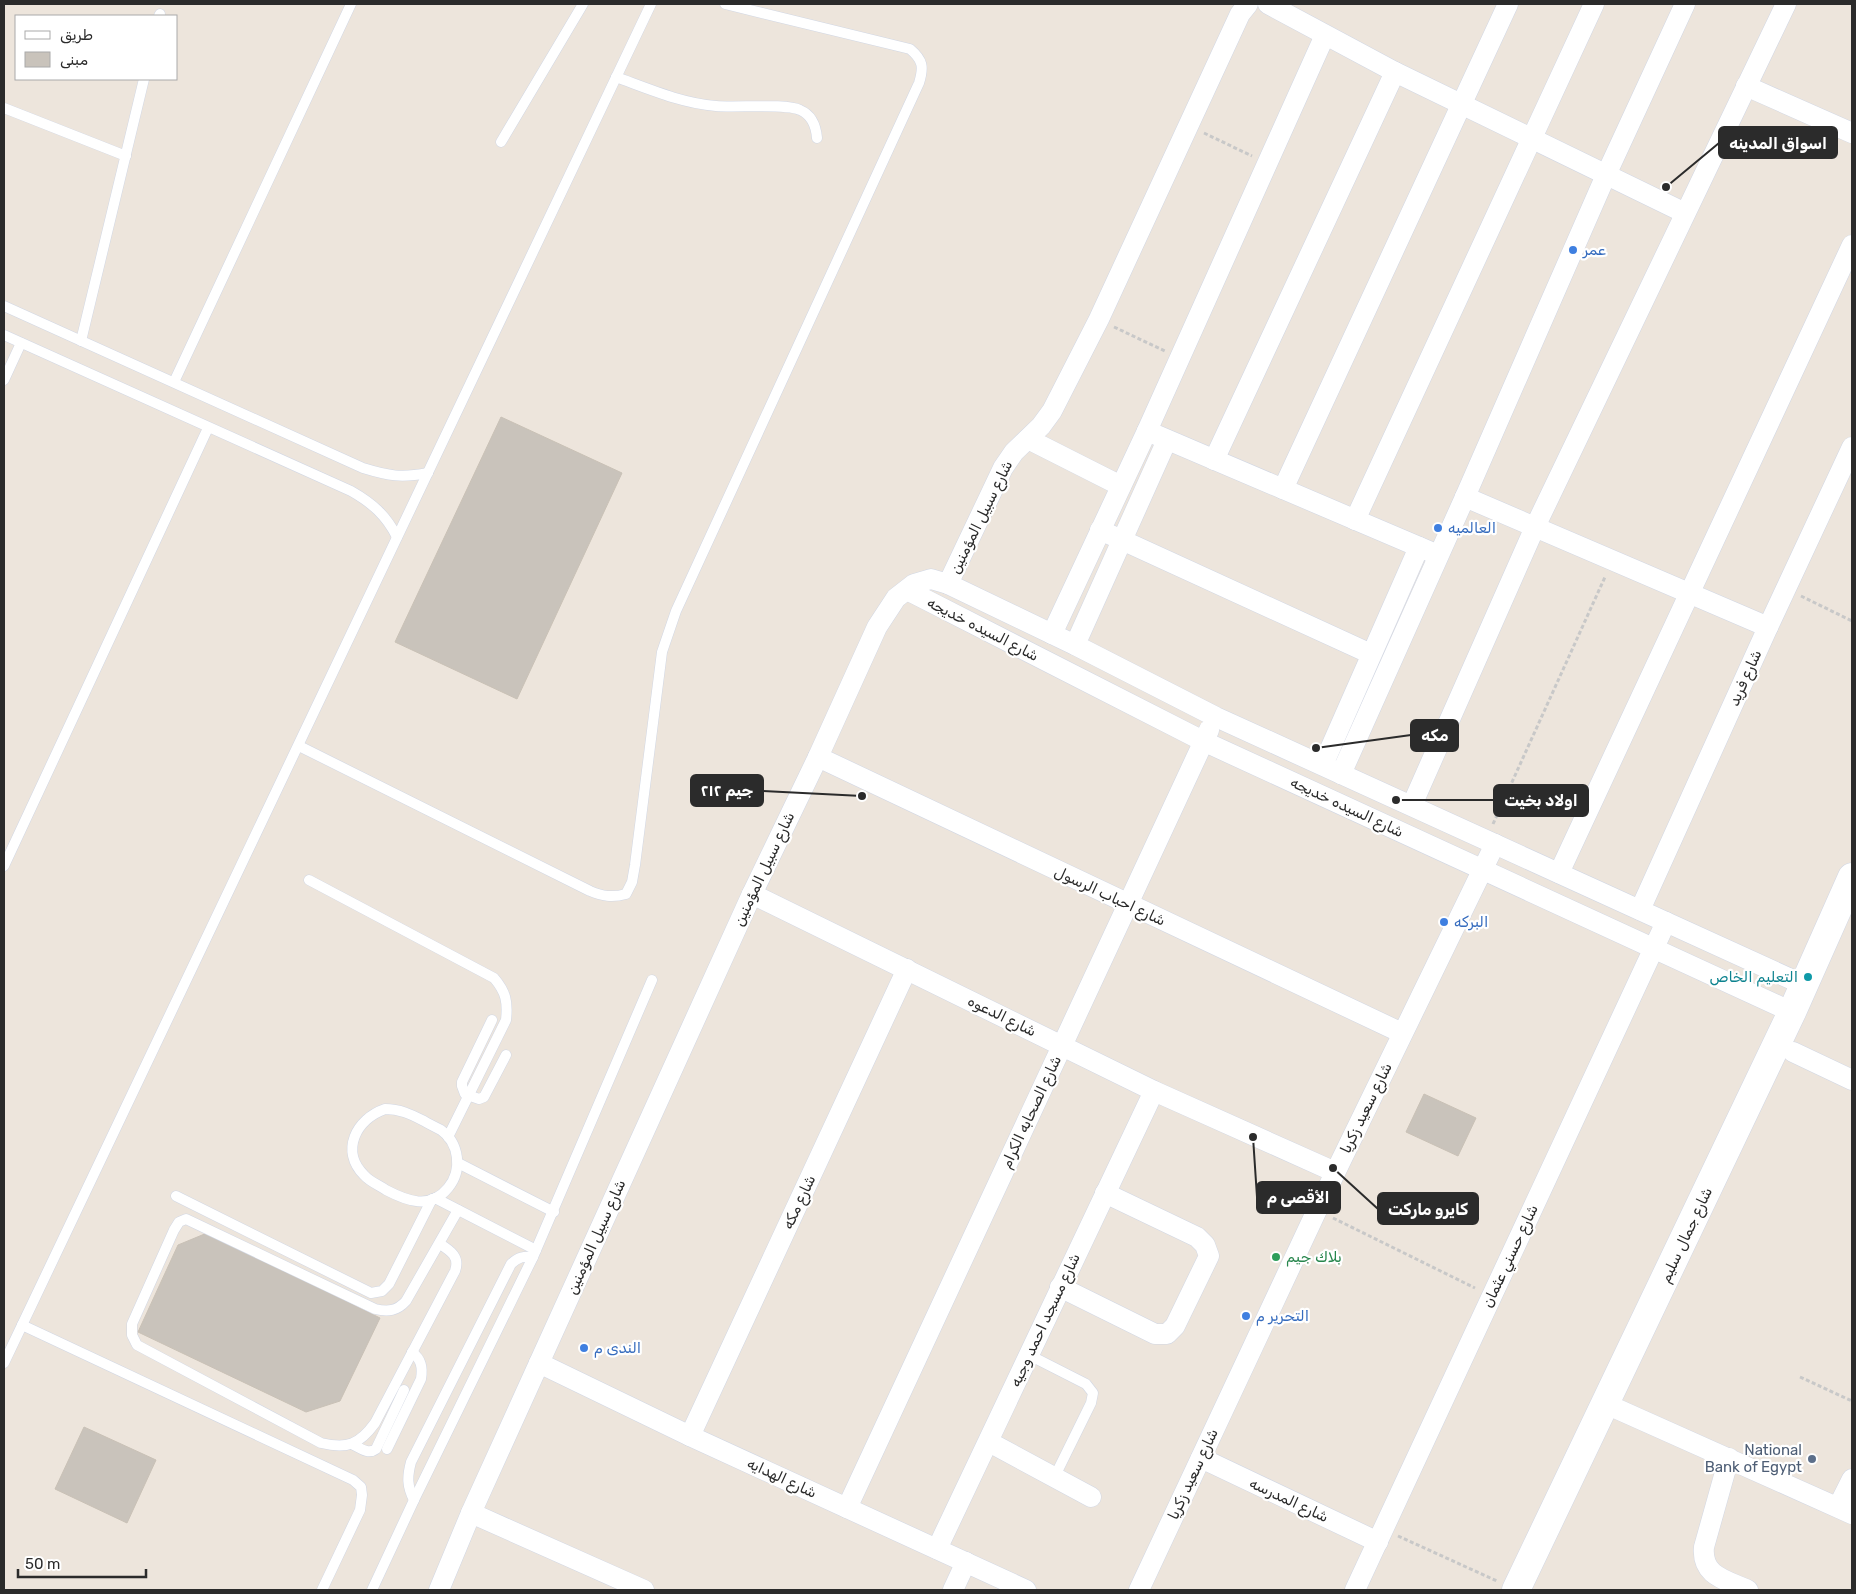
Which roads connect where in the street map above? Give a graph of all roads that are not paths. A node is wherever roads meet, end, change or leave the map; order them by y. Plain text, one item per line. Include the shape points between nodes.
1 (351, 4) edge
2 (583, 4) edge
3 (651, 4) edge
4 (725, 4) edge
5 (1248, 4) edge
6 (1268, 4) edge
7 (1508, 4) edge
8 (1594, 4) edge
9 (1685, 4) edge
10 (1786, 4) edge
11 (1325, 35) junction
12 (1395, 72) junction
13 (616, 77) junction
14 (144, 80) edge
15 (1746, 86) junction
16 (1461, 105) junction
17 (4, 108) edge
18 (1852, 133) edge
19 (817, 138) dead end
20 (1531, 139) junction
21 (501, 142) dead end
22 (126, 156) junction
23 (1606, 175) junction
24 (1685, 213) junction
25 (1852, 245) edge
26 (4, 306) edge
27 (4, 335) edge
28 (81, 341) junction
29 (21, 343) junction
30 (4, 380) edge
31 (174, 382) junction
32 (208, 428) junction
33 (1147, 431) junction
34 (1028, 439) junction
35 (1167, 440) junction
36 (1852, 447) edge
37 (1214, 460) junction
38 (428, 473) junction
39 (1120, 486) junction
40 (1283, 489) junction
41 (1465, 497) junction
42 (1355, 520) junction
43 (1535, 527) junction
44 (1100, 530) junction
45 (396, 537) junction
46 (1121, 540) junction
47 (1418, 547) junction
48 (1438, 555) junction
49 (948, 584) junction
50 (908, 590) junction
51 (1689, 594) junction
52 (1768, 627) junction
53 (1052, 634) junction
54 (1075, 645) junction
55 (1371, 654) junction
56 (1216, 717) junction
57 (1204, 741) junction
58 (299, 746) junction
59 (818, 756) junction
60 (1322, 765) junction
61 (1341, 774) junction
62 (1412, 805) junction
63 (1490, 842) junction
64 (4, 866) edge
65 (1482, 869) junction
66 (1559, 873) junction
67 (1852, 877) edge
68 (308, 880) dead end
69 (752, 894) junction
70 (1128, 905) junction
71 (1640, 910) junction
72 (1852, 921) edge
73 (1666, 922) junction
74 (1654, 949) junction
75 (907, 969) junction
76 (652, 980) dead end
77 (1804, 985) junction
78 (1792, 1012) junction
79 (492, 1020) dead end
80 (1402, 1033) junction
81 (1062, 1045) junction
82 (1793, 1052) junction
83 (506, 1055) dead end
84 (1852, 1080) edge
85 (1154, 1091) junction
86 (468, 1096) junction
87 (448, 1137) junction
88 (458, 1163) junction
89 (1335, 1172) junction
90 (1105, 1193) junction
91 (176, 1196) dead end
92 (433, 1198) junction
93 (458, 1210) junction
94 (554, 1212) junction
95 (440, 1244) junction
96 (535, 1254) junction
97 (1060, 1287) junction
98 (22, 1325) junction
99 (412, 1352) junction
100 (1029, 1355) junction
101 (4, 1363) edge
102 (539, 1363) junction
103 (404, 1390) dead end
104 (1614, 1407) junction
105 (690, 1436) junction
106 (989, 1442) junction
107 (352, 1444) junction
108 (387, 1449) dead end
109 (1201, 1458) junction
110 (1729, 1458) junction
111 (1054, 1478) junction
112 (1852, 1479) edge
113 (1090, 1497) dead end
114 (414, 1500) junction
115 (847, 1508) junction
116 (1845, 1511) edge
117 (471, 1513) junction
118 (1380, 1536) junction
119 (937, 1549) junction
120 (966, 1562) junction
121 (322, 1590) edge
122 (372, 1590) edge
123 (439, 1590) edge
124 (644, 1590) edge
125 (954, 1590) edge
126 (1026, 1590) edge
127 (1139, 1590) edge
128 (1355, 1590) edge
129 (1516, 1590) edge
130 (1536, 1590) edge
131 (1748, 1590) edge

1 - 31 lane
2 - 21 lane
3 - 13 lane
4 - 58 lane via 910,49 919,57 923,71 676,611 662,652 635,865 626,894 601,896
5 - 34 street, شارع سبيل المؤمنين via 1240,14 1099,319 1052,411
6 - 11 street
7 - 16 street
8 - 20 street
9 - 23 street
10 - 15 street
11 - 12 street
11 - 33 street
12 - 16 street
12 - 37 street
13 - 19 lane via 692,102 738,108 799,109 810,117
13 - 38 lane
14 - 22 lane
15 - 18 street
15 - 24 street
16 - 20 street
16 - 40 street
17 - 22 lane
20 - 23 street
20 - 42 street
22 - 28 lane
23 - 24 street
23 - 41 street
24 - 43 street
25 - 51 street
26 - 28 lane
27 - 29 lane
28 - 31 lane
29 - 30 lane
29 - 32 lane
31 - 38 lane via 363,468 408,477
32 - 45 lane via 365,499 384,515
32 - 64 lane
33 - 35 street
33 - 39 street
34 - 39 street
34 - 49 street, شارع سبيل المؤمنين via 1003,468
35 - 37 street
35 - 46 street
36 - 52 street, شارع فريد
37 - 40 street
38 - 45 lane
39 - 44 street
40 - 42 street
41 - 43 street
41 - 48 street
42 - 47 street
43 - 51 street
43 - 62 street
44 - 46 street
44 - 53 street
45 - 58 lane
46 - 54 street
46 - 55 street
47 - 48 street
47 - 55 street
48 - 61 street
49 - 50 street, شارع سبيل المؤمنين via 931,579 914,584
49 - 53 street, شارع السيده خديجه
50 - 57 street, شارع السيده خديجه
50 - 59 street, شارع سبيل المؤمنين via 896,598 877,627
51 - 52 street
51 - 66 street
52 - 71 street, شارع فريد
53 - 54 street, شارع السيده خديجه
54 - 56 street, شارع السيده خديجه
55 - 60 street
56 - 57 street, شارع الصحابه الكرام
56 - 60 street, شارع السيده خديجه
57 - 65 street, شارع السيده خديجه
57 - 70 street, شارع الصحابه الكرام
58 - 98 lane
59 - 69 street, شارع سبيل المؤمنين
59 - 70 street, شارع احباب الرسول
60 - 61 street, شارع السيده خديجه
61 - 62 street, شارع السيده خديجه
62 - 63 street, شارع السيده خديجه
63 - 65 street, شارع سعيد زكريا
63 - 66 street, شارع السيده خديجه
65 - 74 street, شارع السيده خديجه
65 - 80 street, شارع سعيد زكريا
66 - 71 street, شارع السيده خديجه
67 - 77 main road, شارع جمال سليم
68 - 86 lane via 494,978 504,989 508,1005 506,1020
69 - 75 street, شارع الدعوه
69 - 102 street, شارع سبيل المؤمنين
70 - 80 street, شارع احباب الرسول
70 - 81 street, شارع الصحابه الكرام
71 - 73 street, شارع السيده خديجه
72 - 82 main road, شارع جمال سليم
73 - 74 street, شارع حسني عثمان
73 - 77 street, شارع السيده خديجه
74 - 78 street, شارع السيده خديجه
74 - 118 street, شارع حسني عثمان
75 - 81 street, شارع الدعوه
75 - 105 street, شارع مكه
76 - 94 lane
77 - 78 main road, شارع جمال سليم
78 - 104 main road, شارع جمال سليم
79 - 86 lane via 462,1082
80 - 89 street, شارع سعيد زكريا
81 - 85 street, شارع الدعوه
81 - 115 street, شارع الصحابه الكرام
82 - 84 street
82 - 104 main road, شارع جمال سليم
83 - 86 lane via 484,1097
85 - 89 street, شارع الدعوه
85 - 90 street, شارع مسجد احمد وجيه
86 - 87 lane
87 - 88 lane
87 - 92 lane via 405,1111 395,1109 384,1109 366,1119 354,1136 354,1157 358,1167 372,1182 414,1202
88 - 92 lane via 448,1189
88 - 94 lane
89 - 109 street, شارع سعيد زكريا
90 - 97 street, شارع مسجد احمد وجيه
90 - 97 street via 1197,1237 1205,1245 1208,1256 1180,1317 1167,1334 1156,1334
91 - 92 lane via 371,1293 382,1291 389,1284
92 - 93 lane
93 - 95 lane
93 - 96 lane
94 - 96 lane
95 - 99 lane via 454,1254 456,1267
95 - 107 lane via 406,1301 393,1311 384,1311 375,1310 186,1219 179,1222 174,1230 132,1324 132,1335 137,1345 321,1443 336,1447
96 - 114 lane
96 - 114 lane via 517,1258 511,1264 411,1462 408,1488
97 - 100 street, شارع مسجد احمد وجيه
98 - 101 lane
98 - 121 lane via 361,1487 360,1510
99 - 107 lane via 375,1423 366,1436
99 - 108 lane via 422,1366 421,1379
100 - 106 street, شارع مسجد احمد وجيه
100 - 111 lane via 1086,1384 1093,1392 1091,1403
102 - 105 street, شارع الهدايه
102 - 117 street, شارع سبيل المؤمنين
103 - 107 lane via 376,1449 366,1452
104 - 110 street
104 - 129 main road, شارع جمال سليم
104 - 130 main road, شارع جمال سليم
105 - 115 street, شارع الهدايه
106 - 111 street
106 - 119 street, شارع مسجد احمد وجيه
109 - 118 street, شارع المدرسه
109 - 127 street, شارع سعيد زكريا
110 - 116 street
110 - 131 street via 1703,1558 1715,1575
111 - 113 street
112 - 116 street
114 - 122 lane
115 - 119 street, شارع الهدايه
117 - 123 street, شارع سبيل المؤمنين
117 - 124 street
118 - 128 street, شارع حسني عثمان
119 - 120 street, شارع الهدايه
120 - 125 street
120 - 126 street, شارع الهدايه

